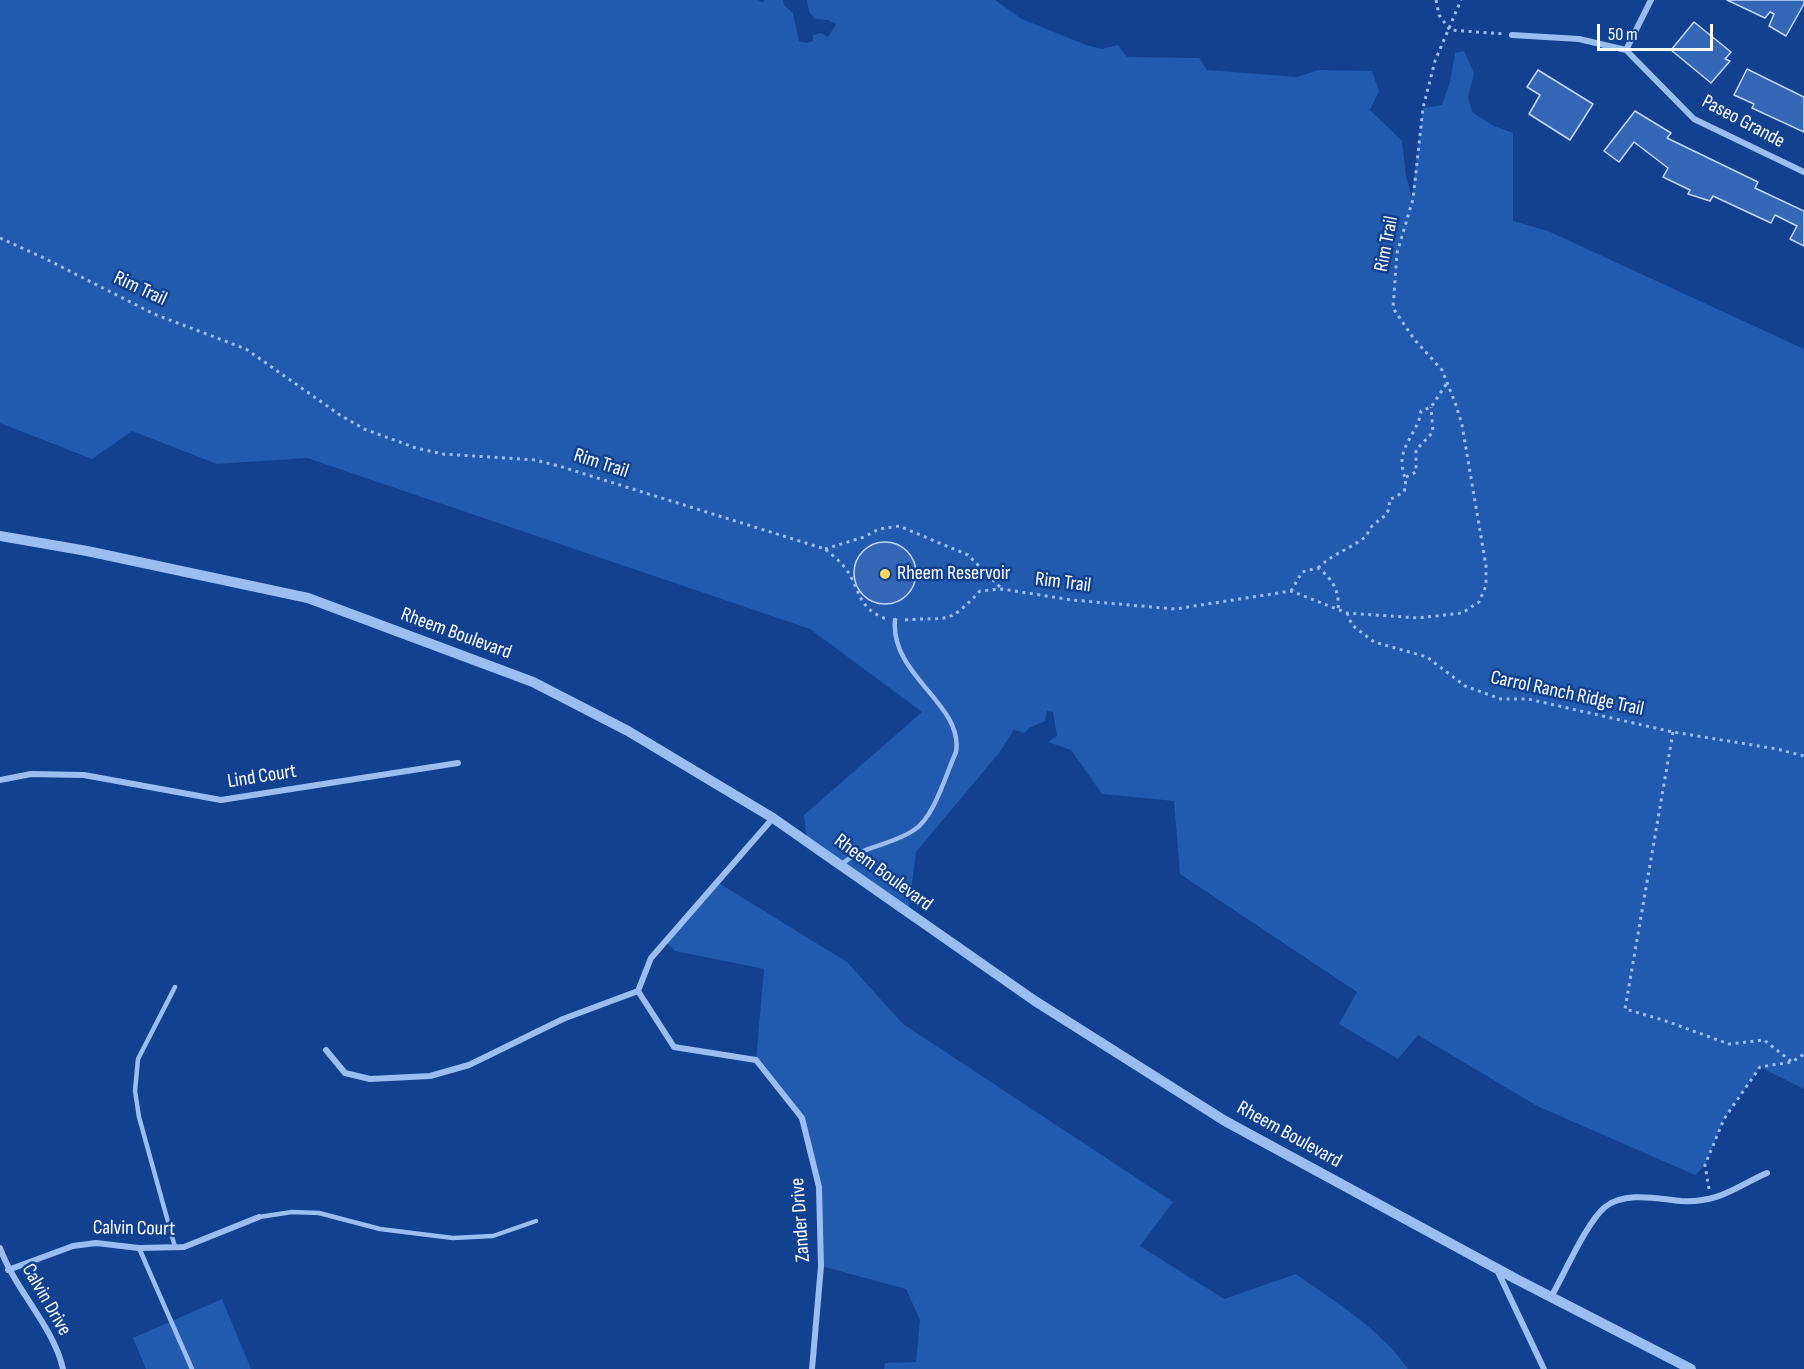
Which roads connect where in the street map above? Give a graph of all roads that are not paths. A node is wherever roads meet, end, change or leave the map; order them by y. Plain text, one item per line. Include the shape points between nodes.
1 (1651, 0) edge
2 (1512, 35) road end
3 (1626, 50) junction
4 (1804, 172) edge
5 (0, 536) edge
6 (896, 620) road end
7 (458, 763) dead end
8 (0, 780) edge
9 (773, 818) junction
10 (842, 864) junction
11 (176, 987) dead end
12 (638, 991) junction
13 (326, 1050) dead end
14 (1767, 1173) dead end
15 (259, 1217) joint
16 (536, 1221) dead end
17 (175, 1247) junction
18 (0, 1248) edge
19 (139, 1248) junction
20 (1497, 1268) junction
21 (8, 1270) junction
22 (1551, 1297) junction
23 (63, 1369) edge
24 (192, 1369) edge
25 (812, 1369) edge
26 (1544, 1369) edge
27 (1691, 1369) edge

1 - 3 street
2 - 3 street via 1579,39
3 - 4 street, Paseo Grande via 1694,119
5 - 9 street, Rheem Boulevard via 87,550 308,598 533,682 628,731
6 - 10 lane via 895,635 903,658 917,681 932,695 958,743 924,822 914,831 853,854
7 - 8 street, Lind Court via 221,800 84,776 32,774
9 - 10 street, Rheem Boulevard
9 - 12 street via 651,958
10 - 20 street, Rheem Boulevard via 917,921 1025,994 1225,1121
11 - 17 lane via 138,1059 135,1091
12 - 13 street via 563,1019 470,1065 430,1076 370,1079 345,1073
12 - 25 street, Zander Drive via 674,1047 756,1060 802,1118 819,1187 821,1266
14 - 22 street via 1711,1200 1640,1198 1608,1204 1589,1228
15 - 16 lane via 319,1212 380,1229 453,1238 493,1236
15 - 17 street, Calvin Court via 184,1247
17 - 19 street, Calvin Court
18 - 21 street, Calvin Drive
19 - 21 street, Calvin Court via 96,1243 73,1246
19 - 24 lane
20 - 22 street, Rheem Boulevard
20 - 26 street
21 - 23 street, Calvin Drive via 51,1341
22 - 27 street, Rheem Boulevard

